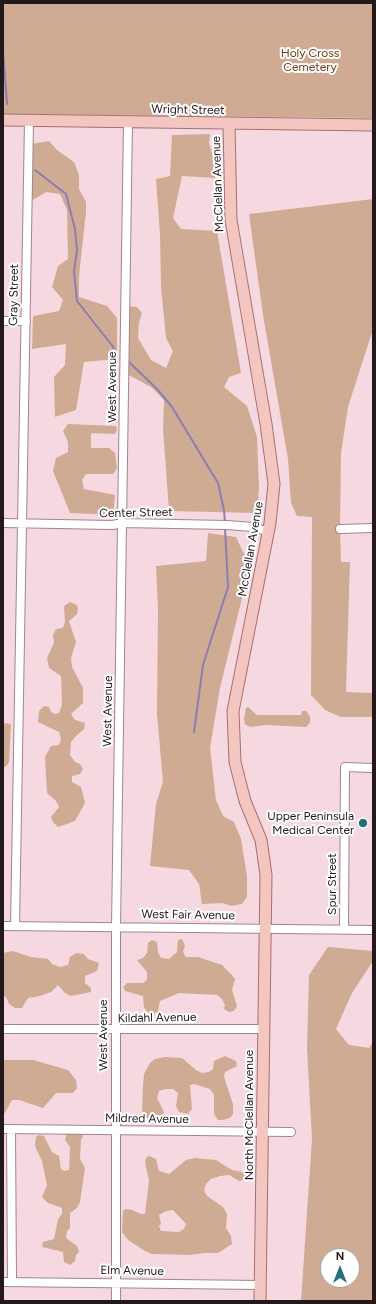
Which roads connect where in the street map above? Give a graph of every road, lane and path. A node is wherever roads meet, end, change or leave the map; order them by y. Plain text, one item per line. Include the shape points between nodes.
1 (3, 120) edge
2 (29, 121) junction
3 (128, 122) junction
4 (229, 123) junction
5 (373, 125) edge
6 (3, 321) edge
7 (26, 321) junction
8 (3, 523) edge
9 (123, 523) junction
10 (22, 524) junction
11 (340, 528) dead end
12 (373, 528) edge
13 (269, 532) junction
14 (373, 768) edge
15 (3, 926) edge
16 (15, 926) junction
17 (116, 927) junction
18 (264, 928) junction
19 (344, 930) junction
20 (373, 930) edge
21 (3, 1029) edge
22 (262, 1029) junction
23 (116, 1030) junction
24 (7, 1129) edge
25 (115, 1130) junction
26 (264, 1132) junction
27 (291, 1132) dead end
28 (3, 1282) edge
29 (12, 1282) junction
30 (116, 1283) junction
31 (260, 1285) junction
32 (116, 1301) edge
33 (260, 1301) edge

1 - 2 main road, Wright Street
2 - 3 main road, Wright Street
2 - 7 street, Gray Street
3 - 4 main road, Wright Street
3 - 9 street, West Avenue
4 - 5 main road, Wright Street
4 - 13 main road, McClellan Avenue via 231,220 274,484
6 - 7 street
7 - 10 street, Gray Street
8 - 10 street, Center Street
9 - 10 street, Center Street
9 - 13 street, Center Street via 227,525 253,527
9 - 17 street, West Avenue
10 - 16 street, Gray Street
11 - 12 street
13 - 18 main road, McClellan Avenue via 233,711 235,762 245,801 261,840 264,857
14 - 19 street, Spur Street via 345,767
15 - 16 street, West Fair Avenue
16 - 17 street, West Fair Avenue
17 - 18 street, West Fair Avenue
17 - 23 street, West Avenue
18 - 19 street, West Fair Avenue
18 - 22 main road, North McClellan Avenue
19 - 20 street, West Fair Avenue
21 - 23 street, Kildahl Avenue
22 - 23 street, Kildahl Avenue
22 - 26 main road, North McClellan Avenue
23 - 25 street, West Avenue
24 - 25 street, Mildred Avenue
24 - 29 street
25 - 26 street, Mildred Avenue
25 - 30 street, West Avenue
26 - 27 street, Mildred Avenue
26 - 31 main road, North McClellan Avenue
28 - 29 street, Elm Avenue
29 - 30 street, Elm Avenue
30 - 31 street, Elm Avenue
30 - 32 street, West Avenue
31 - 33 main road, North McClellan Avenue

